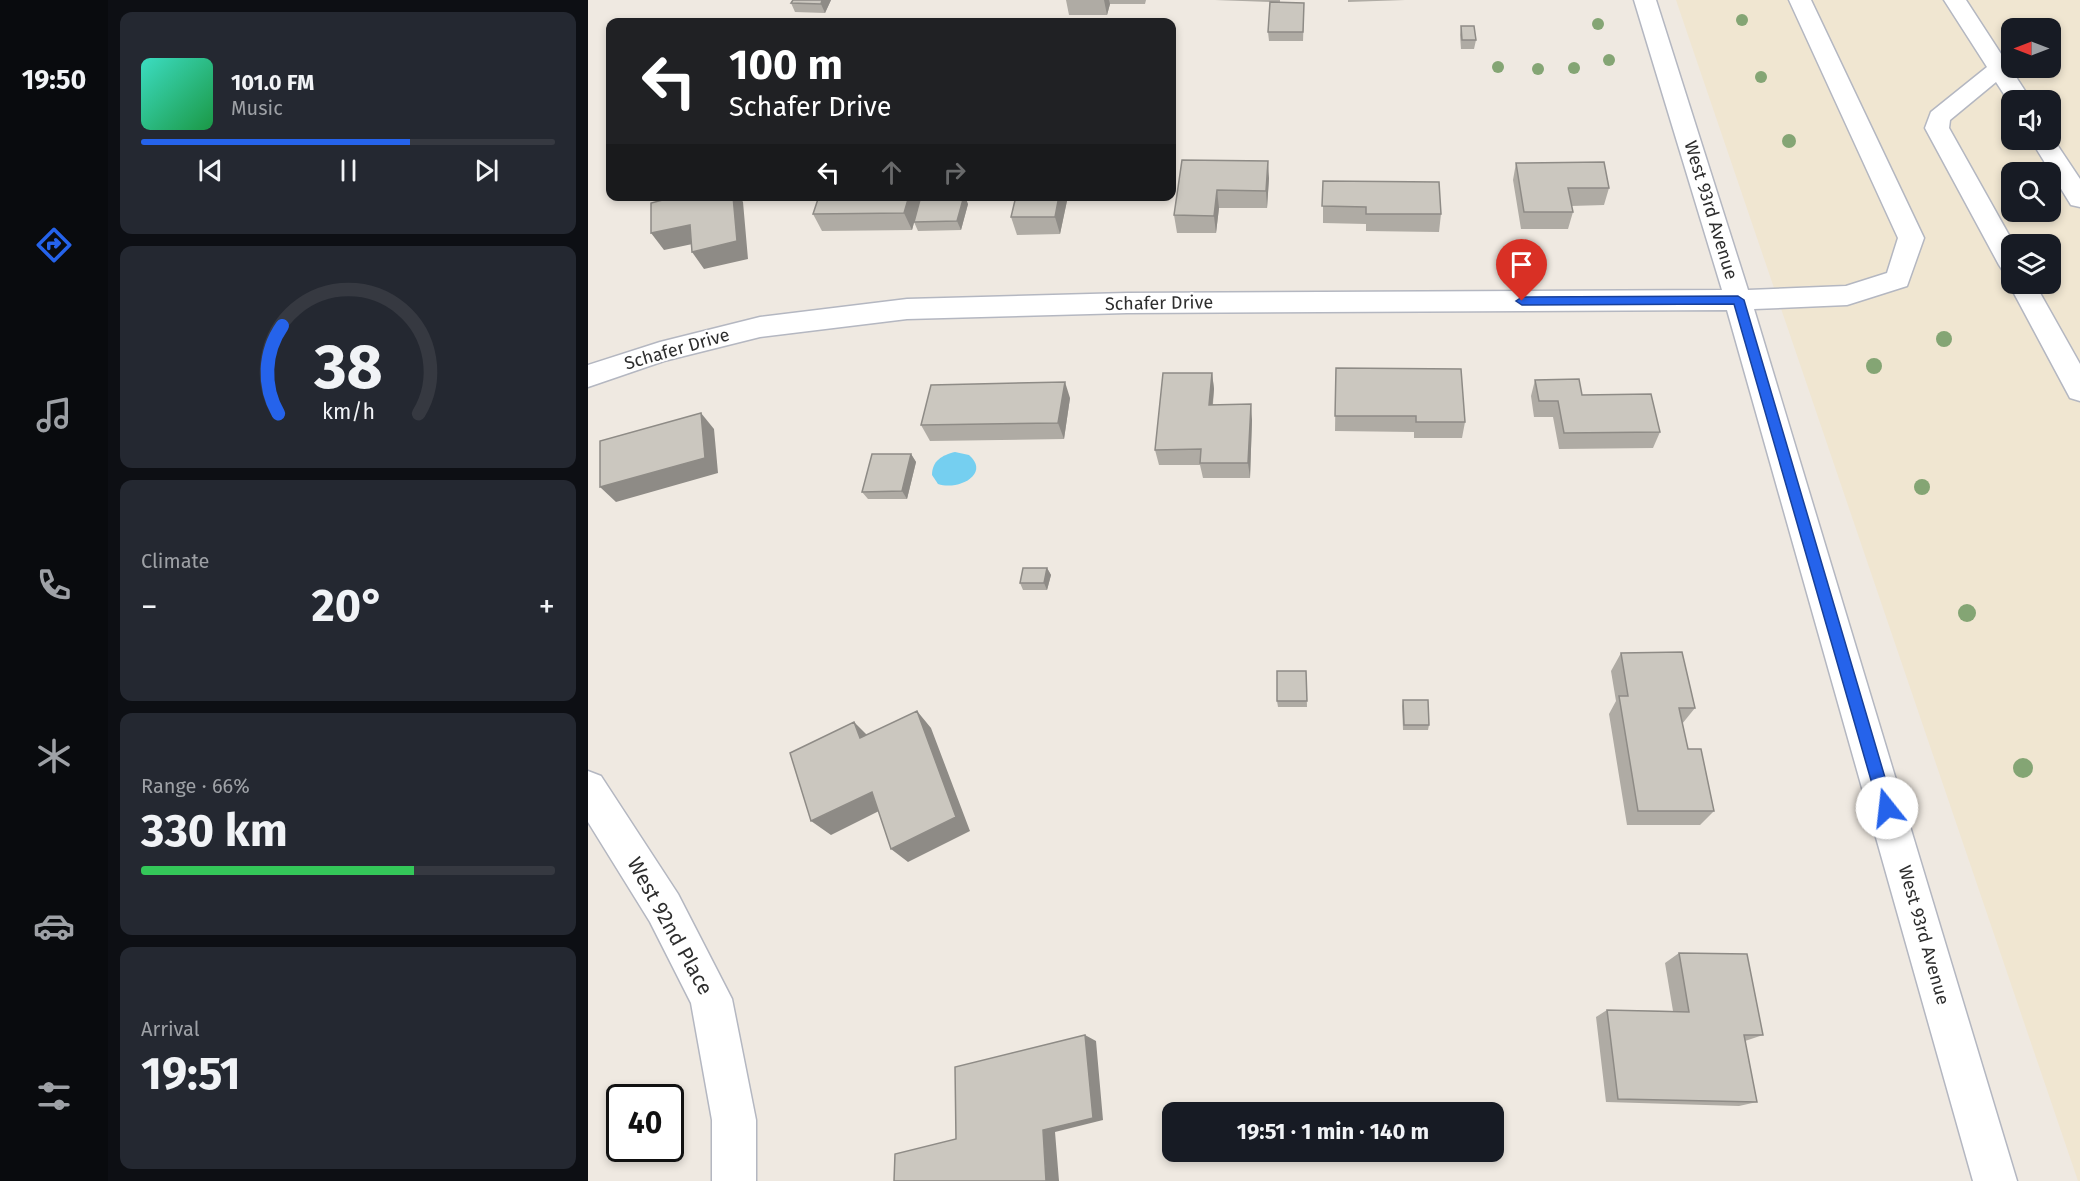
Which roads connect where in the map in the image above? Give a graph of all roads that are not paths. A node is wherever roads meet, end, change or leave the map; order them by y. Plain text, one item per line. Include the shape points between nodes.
1 (1646, 0) edge
2 (1800, 0) edge
3 (1955, 0) edge
4 (1999, 68) junction
5 (2013, 90) edge
6 (2049, 150) edge
7 (2080, 199) edge
8 (2001, 245) edge
9 (2027, 294) edge
10 (1738, 300) junction
11 (588, 376) edge
12 (2080, 390) edge
13 (588, 789) edge
14 (734, 1181) edge
15 (1995, 1181) edge

1 - 10 street, West 93rd Avenue
2 - 10 street, Schafer Drive via 1911,238 1898,279 1847,295
3 - 4 street
4 - 5 street
4 - 8 street via 1938,117 1936,128
6 - 7 street
9 - 12 street
10 - 11 street, Schafer Drive via 1139,303 907,309 760,327 660,352
10 - 15 street, West 93rd Avenue
13 - 14 street, West 92nd Place via 664,908 711,999 734,1120

